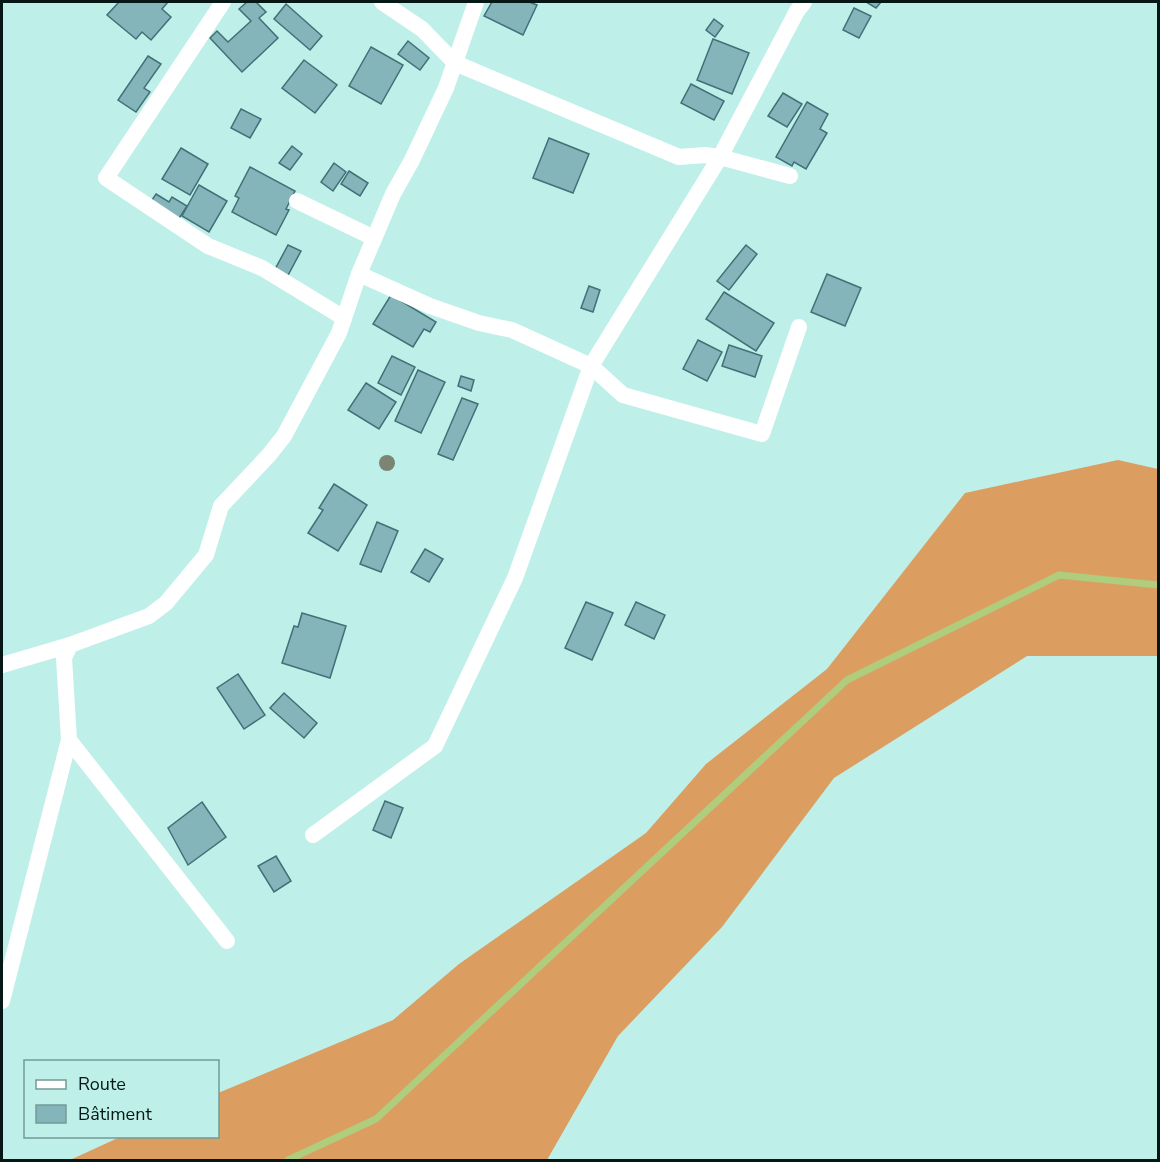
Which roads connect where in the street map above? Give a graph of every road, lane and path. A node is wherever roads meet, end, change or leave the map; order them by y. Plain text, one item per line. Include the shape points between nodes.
1 (223, 2) edge
2 (382, 2) edge
3 (476, 2) edge
4 (804, 2) edge
5 (455, 63) junction
6 (720, 157) junction
7 (790, 176) dead end
8 (297, 201) dead end
9 (374, 238) junction
10 (359, 274) junction
11 (344, 318) junction
12 (799, 327) dead end
13 (591, 366) junction
14 (70, 645) junction
15 (2, 665) edge
16 (69, 740) junction
17 (313, 835) dead end
18 (227, 941) dead end
19 (2, 1001) edge

1 - 11 street via 106,178 208,246 262,268
2 - 5 street via 422,29
3 - 5 street
4 - 6 street
5 - 6 street via 679,157
5 - 9 street
6 - 7 street
6 - 13 street
8 - 9 street
9 - 10 street
10 - 11 street
10 - 13 street via 430,306 512,330
11 - 14 street via 284,436 221,506 206,555 166,603 149,616
12 - 13 street via 762,434 623,395
13 - 17 street via 515,578 435,746
14 - 15 street
14 - 16 street via 64,658
16 - 18 street
16 - 19 street

